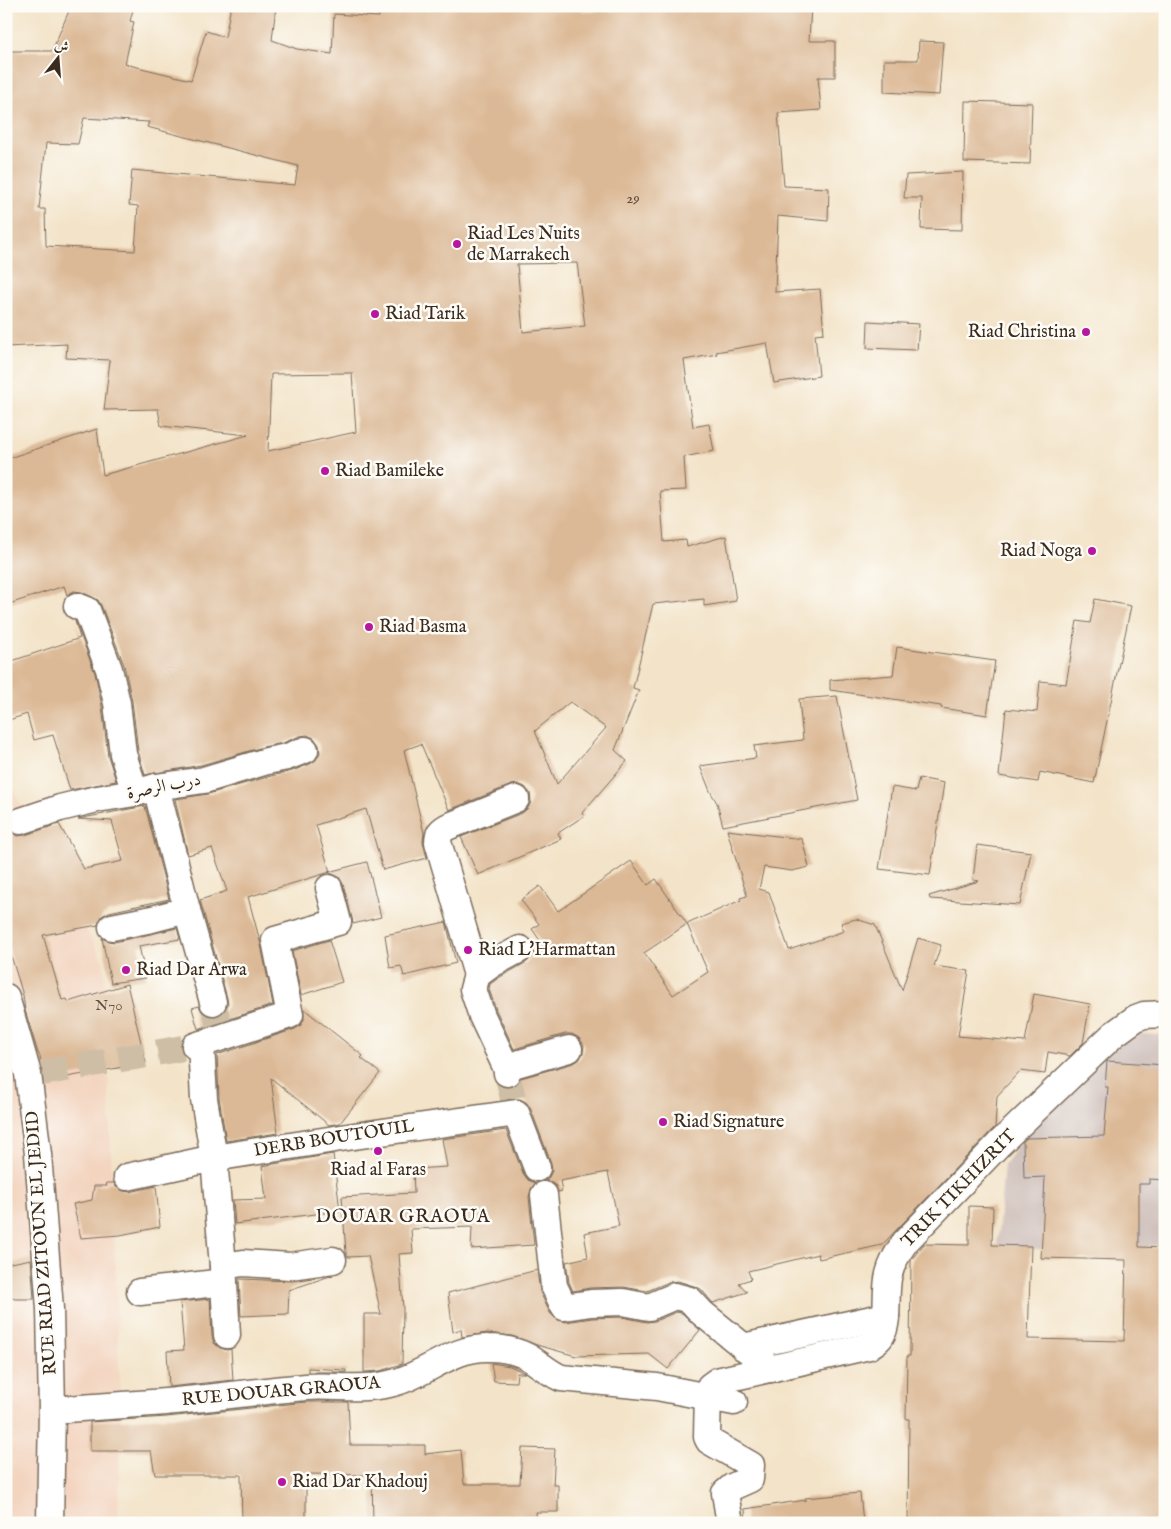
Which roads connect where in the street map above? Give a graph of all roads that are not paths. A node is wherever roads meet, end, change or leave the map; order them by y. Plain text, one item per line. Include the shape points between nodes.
1 (77, 606) dead end
2 (305, 750) dead end
3 (146, 790) junction
4 (516, 799) dead end
5 (21, 820) dead end
6 (329, 888) dead end
7 (187, 910) junction
8 (112, 928) dead end
9 (520, 949) dead end
10 (477, 975) junction
11 (6, 996) edge
12 (213, 1002) tunnel mouth
13 (1165, 1014) edge
14 (569, 1048) dead end
15 (214, 1158) junction
16 (537, 1168) dead end
17 (127, 1177) dead end
18 (544, 1195) dead end
19 (333, 1260) dead end
20 (224, 1274) junction
21 (140, 1292) dead end
22 (886, 1316) junction
23 (227, 1335) dead end
24 (743, 1347) junction
25 (770, 1369) junction
26 (708, 1396) junction
27 (734, 1402) dead end
28 (52, 1410) junction
29 (50, 1523) edge
30 (730, 1523) edge

1 - 3 street via 87,610 108,664 123,754
2 - 3 street, درب الرصرة via 204,780
3 - 5 street, درب الرصرة via 60,808
3 - 7 street
4 - 10 street via 447,827 438,838
6 - 15 street via 338,922 274,940 290,1015 209,1039 204,1099
7 - 8 street
7 - 12 street
9 - 10 street
10 - 14 street via 474,995 507,1070
11 - 28 street, RUE RIAD ZITOUN EL JEDID via 35,1074 50,1309
13 - 22 street, TRIK TIKHIZRIT via 1136,1018 1114,1034 905,1242 889,1273
15 - 16 street, DERB BOUTOUIL via 515,1110
15 - 17 street, DERB BOUTOUIL
15 - 20 street
18 - 24 street via 554,1286 564,1307 590,1302 623,1302 649,1308 675,1296 690,1300
19 - 20 street via 290,1266 243,1263
20 - 21 street
20 - 23 street
22 - 24 street
22 - 25 street, TRIK TIKHIZRIT via 881,1336 869,1346
24 - 25 street
25 - 26 street, TRIK TIKHIZRIT via 717,1381 710,1386
26 - 27 street, RUE DOUAR GRAOUA
26 - 28 street, RUE DOUAR GRAOUA via 657,1387 561,1378 520,1354 506,1349 477,1348 393,1383 364,1387 307,1387
26 - 30 street via 709,1441 751,1465 750,1479 724,1493
28 - 29 street, RUE RIAD ZITOUN EL JEDID

